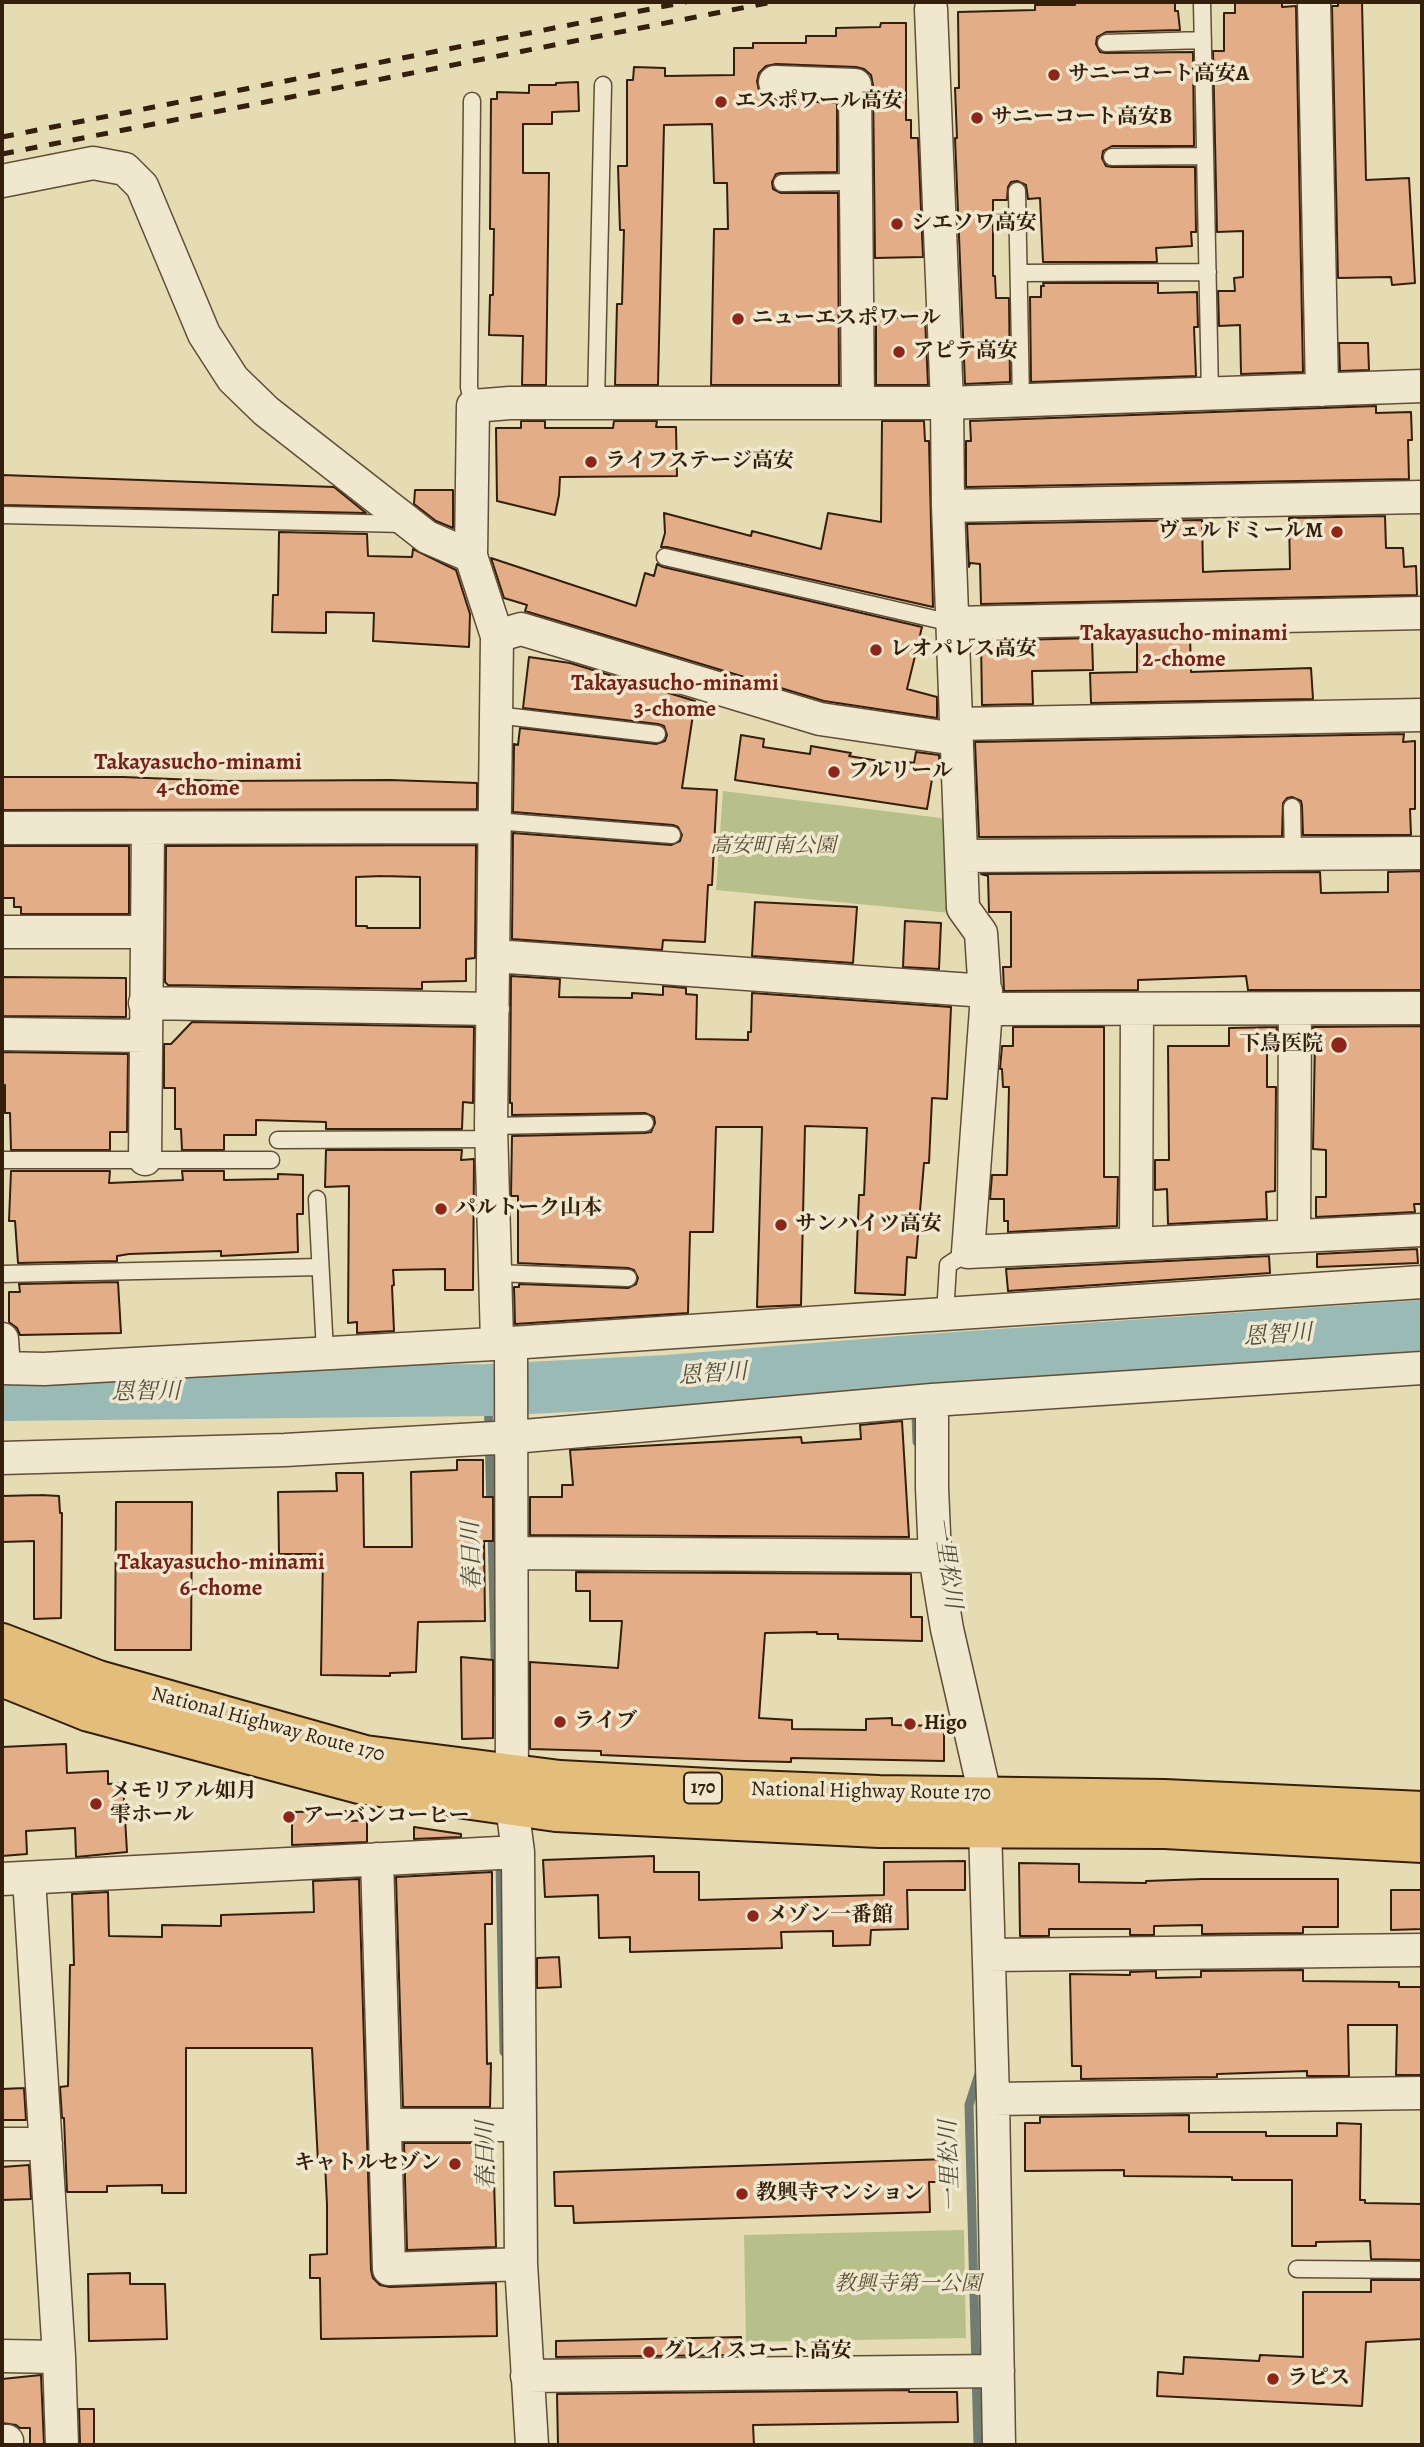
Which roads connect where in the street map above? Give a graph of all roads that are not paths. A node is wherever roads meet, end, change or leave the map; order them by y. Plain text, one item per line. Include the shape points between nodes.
1 (1314, 2) edge
2 (1202, 3) edge
3 (931, 9) dead end
4 (1203, 40) junction
5 (1106, 43) dead end
6 (775, 82) dead end
7 (603, 85) dead end
8 (472, 101) dead end
9 (1205, 156) junction
10 (1112, 157) dead end
11 (2, 181) edge
12 (856, 182) junction
13 (782, 183) dead end
14 (1017, 191) dead end
15 (1208, 272) junction
16 (1019, 273) junction
17 (1422, 386) edge
18 (1322, 390) junction
19 (1210, 394) junction
20 (1021, 401) junction
21 (596, 403) junction
22 (858, 403) junction
23 (947, 403) junction
24 (473, 406) junction
25 (1422, 497) edge
26 (948, 506) junction
27 (2, 515) edge
28 (410, 524) junction
29 (471, 556) junction
30 (665, 558) dead end
31 (1422, 613) edge
32 (952, 623) junction
33 (497, 636) junction
34 (496, 715) junction
35 (1422, 715) edge
36 (956, 731) junction
37 (657, 734) dead end
38 (1292, 807) dead end
39 (495, 824) junction
40 (2, 828) edge
41 (148, 828) junction
42 (672, 835) dead end
43 (1422, 853) edge
44 (1293, 854) junction
45 (961, 856) junction
46 (2, 932) edge
47 (147, 932) junction
48 (494, 956) junction
49 (986, 1000) junction
50 (145, 1003) junction
51 (493, 1009) junction
52 (1137, 1009) junction
53 (1295, 1009) junction
54 (1422, 1009) edge
55 (2, 1034) edge
56 (145, 1036) junction
57 (645, 1124) dead end
58 (491, 1132) junction
59 (278, 1140) dead end
60 (2, 1160) edge
61 (145, 1160) junction
62 (271, 1160) dead end
63 (317, 1199) dead end
64 (1422, 1230) edge
65 (1294, 1236) junction
66 (1136, 1244) junction
67 (968, 1252) junction
68 (320, 1267) junction
69 (495, 1273) junction
70 (2, 1274) edge
71 (628, 1278) dead end
72 (1422, 1282) edge
73 (945, 1314) junction
74 (504, 1343) junction
75 (325, 1352) junction
76 (2, 1359) edge
77 (1422, 1368) edge
78 (922, 1401) junction
79 (500, 1434) junction
80 (2, 1458) edge
81 (513, 1553) junction
82 (924, 1556) junction
83 (2, 1643) edge
84 (2, 1677) edge
85 (512, 1790) junction
86 (985, 1811) junction
87 (1422, 1811) edge
88 (1422, 1843) edge
89 (518, 1852) junction
90 (377, 1859) junction
91 (15, 1879) edge
92 (1422, 1950) edge
93 (989, 1955) junction
94 (1422, 2093) edge
95 (993, 2099) junction
96 (520, 2124) junction
97 (385, 2125) junction
98 (2, 2144) edge
99 (46, 2144) junction
100 (521, 2264) junction
101 (1297, 2269) dead end
102 (1422, 2270) edge
103 (2, 2356) edge
104 (59, 2357) junction
105 (984, 2371) junction
106 (527, 2376) junction
107 (62, 2445) edge
108 (532, 2445) edge
109 (999, 2445) edge

1 - 18 street
2 - 4 lane
3 - 23 street
4 - 5 lane
4 - 9 lane
6 - 12 street via 855,85
7 - 21 lane
8 - 24 lane via 469,387
9 - 10 lane
9 - 15 lane
11 - 28 street via 93,163 125,169 142,186 204,334 233,379 266,411
12 - 13 lane
12 - 22 street
14 - 16 lane
15 - 16 lane
15 - 19 lane
16 - 20 lane
17 - 18 street
18 - 19 street
19 - 20 street
20 - 23 street
21 - 22 street
21 - 24 street
22 - 23 street
23 - 26 street
24 - 29 street
25 - 26 street
26 - 32 street
27 - 28 lane
28 - 29 street via 427,537
29 - 33 street
30 - 32 lane
31 - 32 street
32 - 36 street
33 - 34 street
33 - 36 street via 521,629 820,719
34 - 37 lane
34 - 39 street
35 - 36 street
36 - 45 street
38 - 44 lane
39 - 41 street
39 - 42 lane
39 - 48 street
40 - 41 street
41 - 47 street
43 - 44 street
44 - 45 street
45 - 49 street via 963,908 981,933
46 - 47 street
47 - 50 street
48 - 49 street
48 - 51 street
49 - 52 street
49 - 67 street
50 - 51 street
50 - 56 street
51 - 58 street
52 - 53 street
52 - 66 street
53 - 54 street
53 - 65 street
55 - 56 street
56 - 61 street
57 - 58 lane
58 - 59 lane
58 - 69 street
60 - 61 lane
61 - 62 lane
63 - 68 lane
64 - 65 street
65 - 66 street
66 - 67 street
67 - 73 lane via 947,1265
68 - 70 lane
68 - 75 lane
69 - 71 lane
69 - 74 street
72 - 73 street
73 - 74 street
74 - 75 street
74 - 79 street
75 - 76 street via 44,1369
77 - 78 street
78 - 79 street
78 - 82 street via 932,1488
79 - 80 street via 285,1450
79 - 81 street
81 - 82 street
81 - 85 street
82 - 86 street via 947,1629
83 - 85 highway, National Highway Route 170 / 170 via 98,1680 365,1755
84 - 85 highway, National Highway Route 170 / 170 via 89,1712 359,1784
85 - 86 highway, National Highway Route 170 / 170 via 560,1812 866,1827
85 - 89 street
86 - 87 highway, National Highway Route 170 / 170 via 1164,1799
86 - 88 highway, National Highway Route 170 / 170 via 1165,1829
86 - 93 street
89 - 90 street
89 - 96 street
90 - 91 street
90 - 97 street
91 - 99 street
92 - 93 street
93 - 95 street
94 - 95 street
95 - 105 street
96 - 97 street
96 - 100 street
97 - 100 street via 389,2269
98 - 99 street
99 - 104 street
100 - 106 street
101 - 102 lane
103 - 104 street
104 - 107 street
105 - 106 street
105 - 109 street
106 - 108 street

